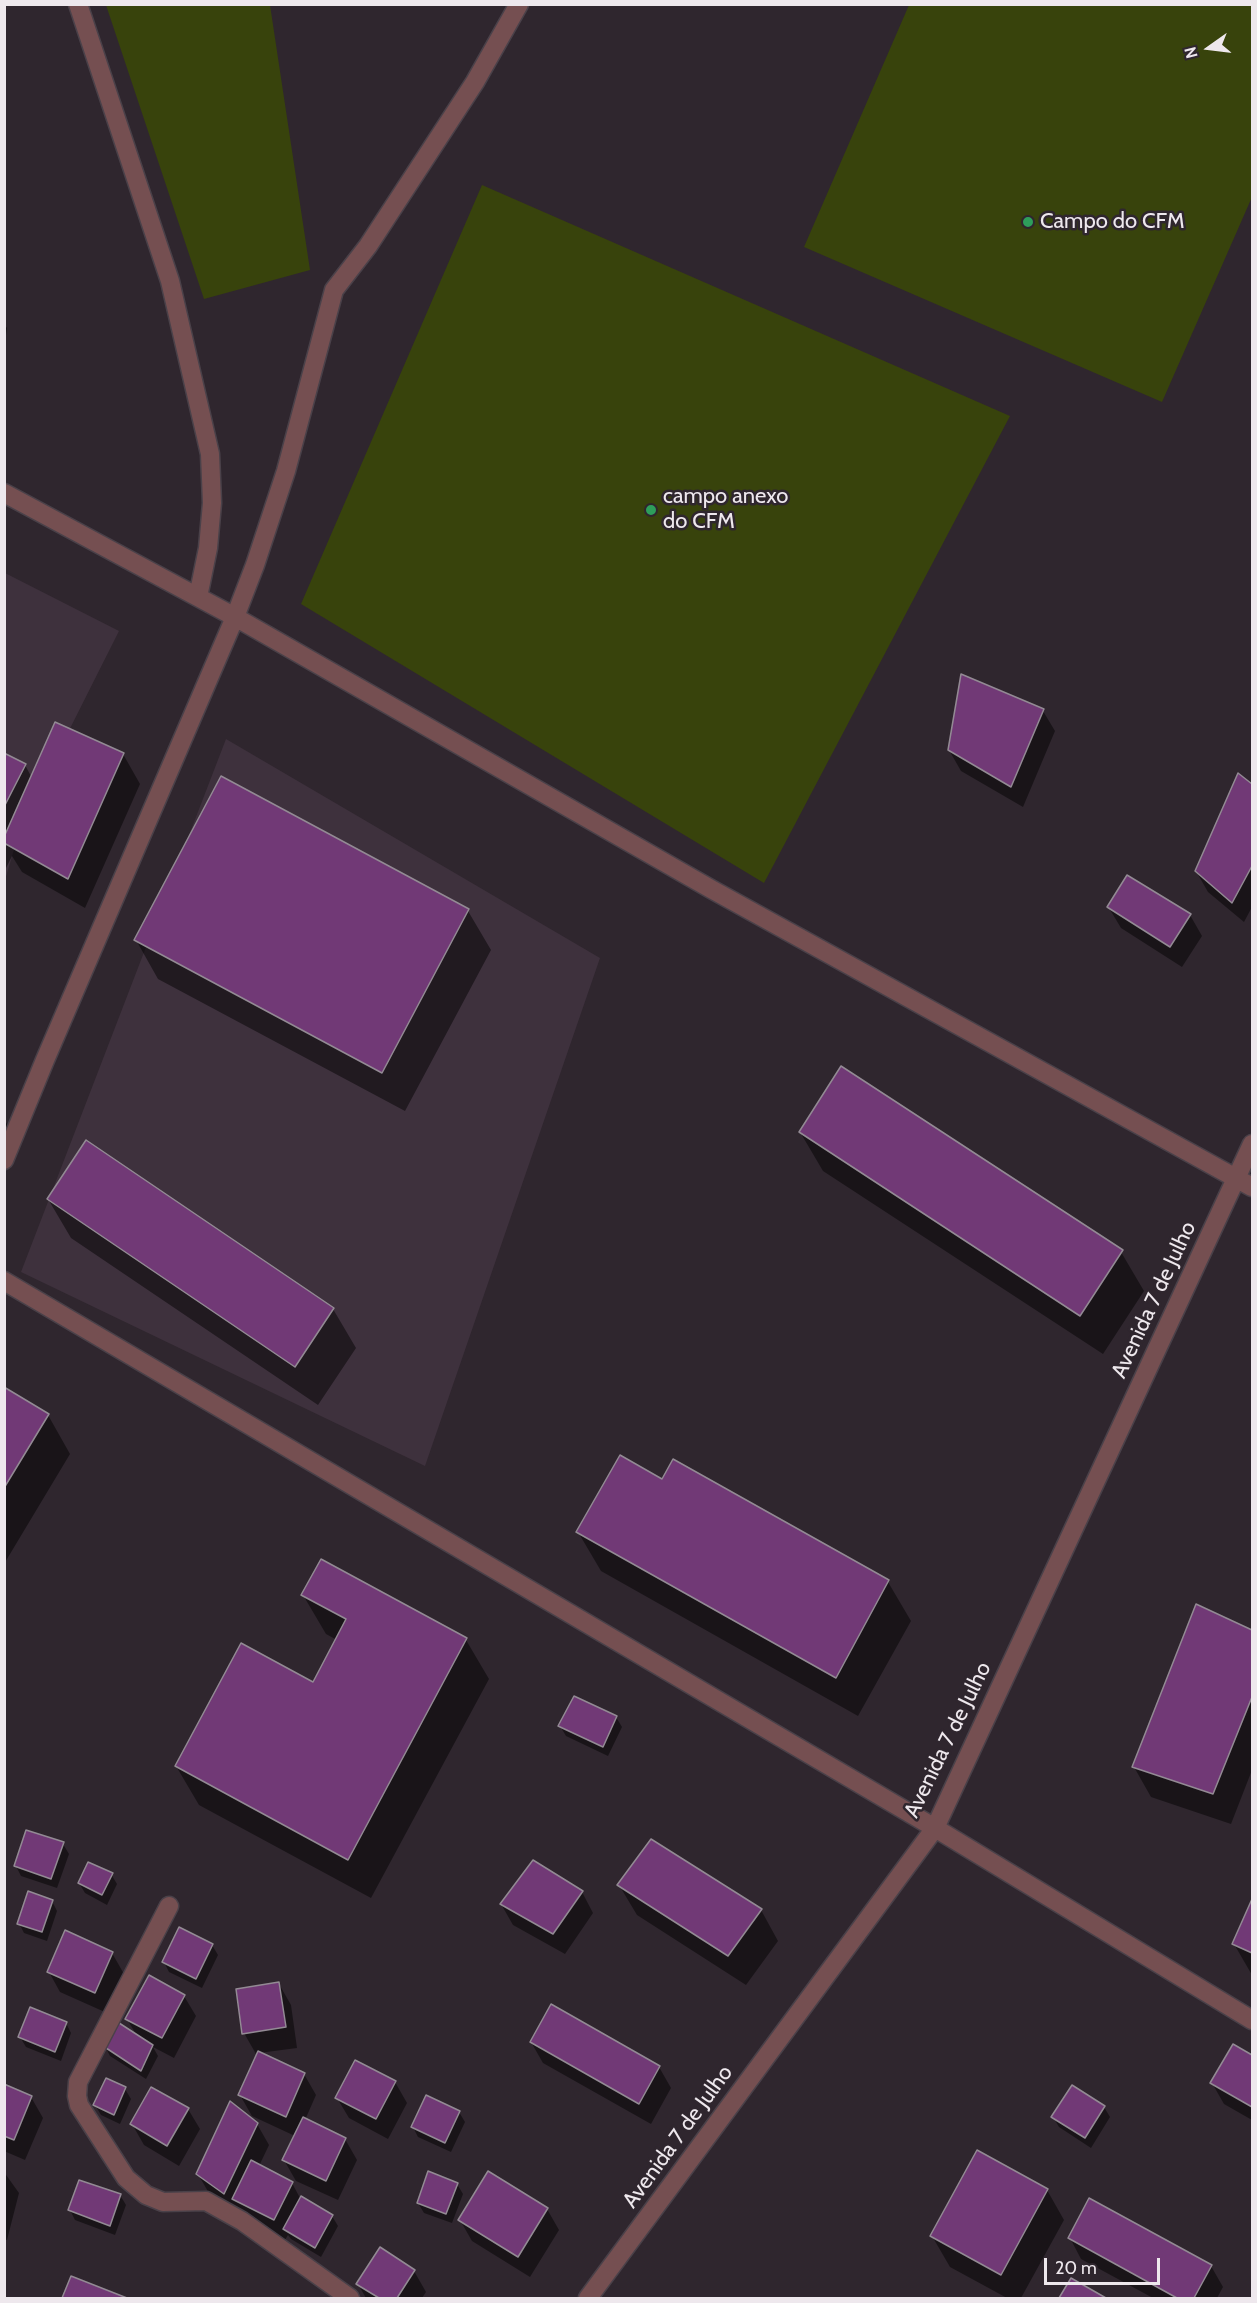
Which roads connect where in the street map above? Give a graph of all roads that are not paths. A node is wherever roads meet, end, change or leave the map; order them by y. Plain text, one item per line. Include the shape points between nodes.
1 (78, 4) edge
2 (519, 4) edge
3 (4, 494) edge
4 (198, 597) junction
5 (235, 616) junction
6 (1252, 1144) edge
7 (4, 1160) edge
8 (1245, 1183) edge
9 (4, 1281) edge
10 (935, 1828) junction
11 (169, 1906) dead end
12 (1252, 2020) edge
13 (350, 2298) edge
14 (588, 2298) edge

1 - 4 street via 170,281 210,454 212,503
2 - 5 street via 476,82 368,246 334,290 286,471
3 - 4 street
4 - 5 street
5 - 7 street
5 - 8 street via 711,889
6 - 8 street, Avenida 7 de Julho
8 - 10 street, Avenida 7 de Julho
9 - 10 street
10 - 12 street
10 - 14 street, Avenida 7 de Julho
11 - 13 street via 78,2082 79,2105 126,2178 146,2195 163,2202 206,2201 242,2221

